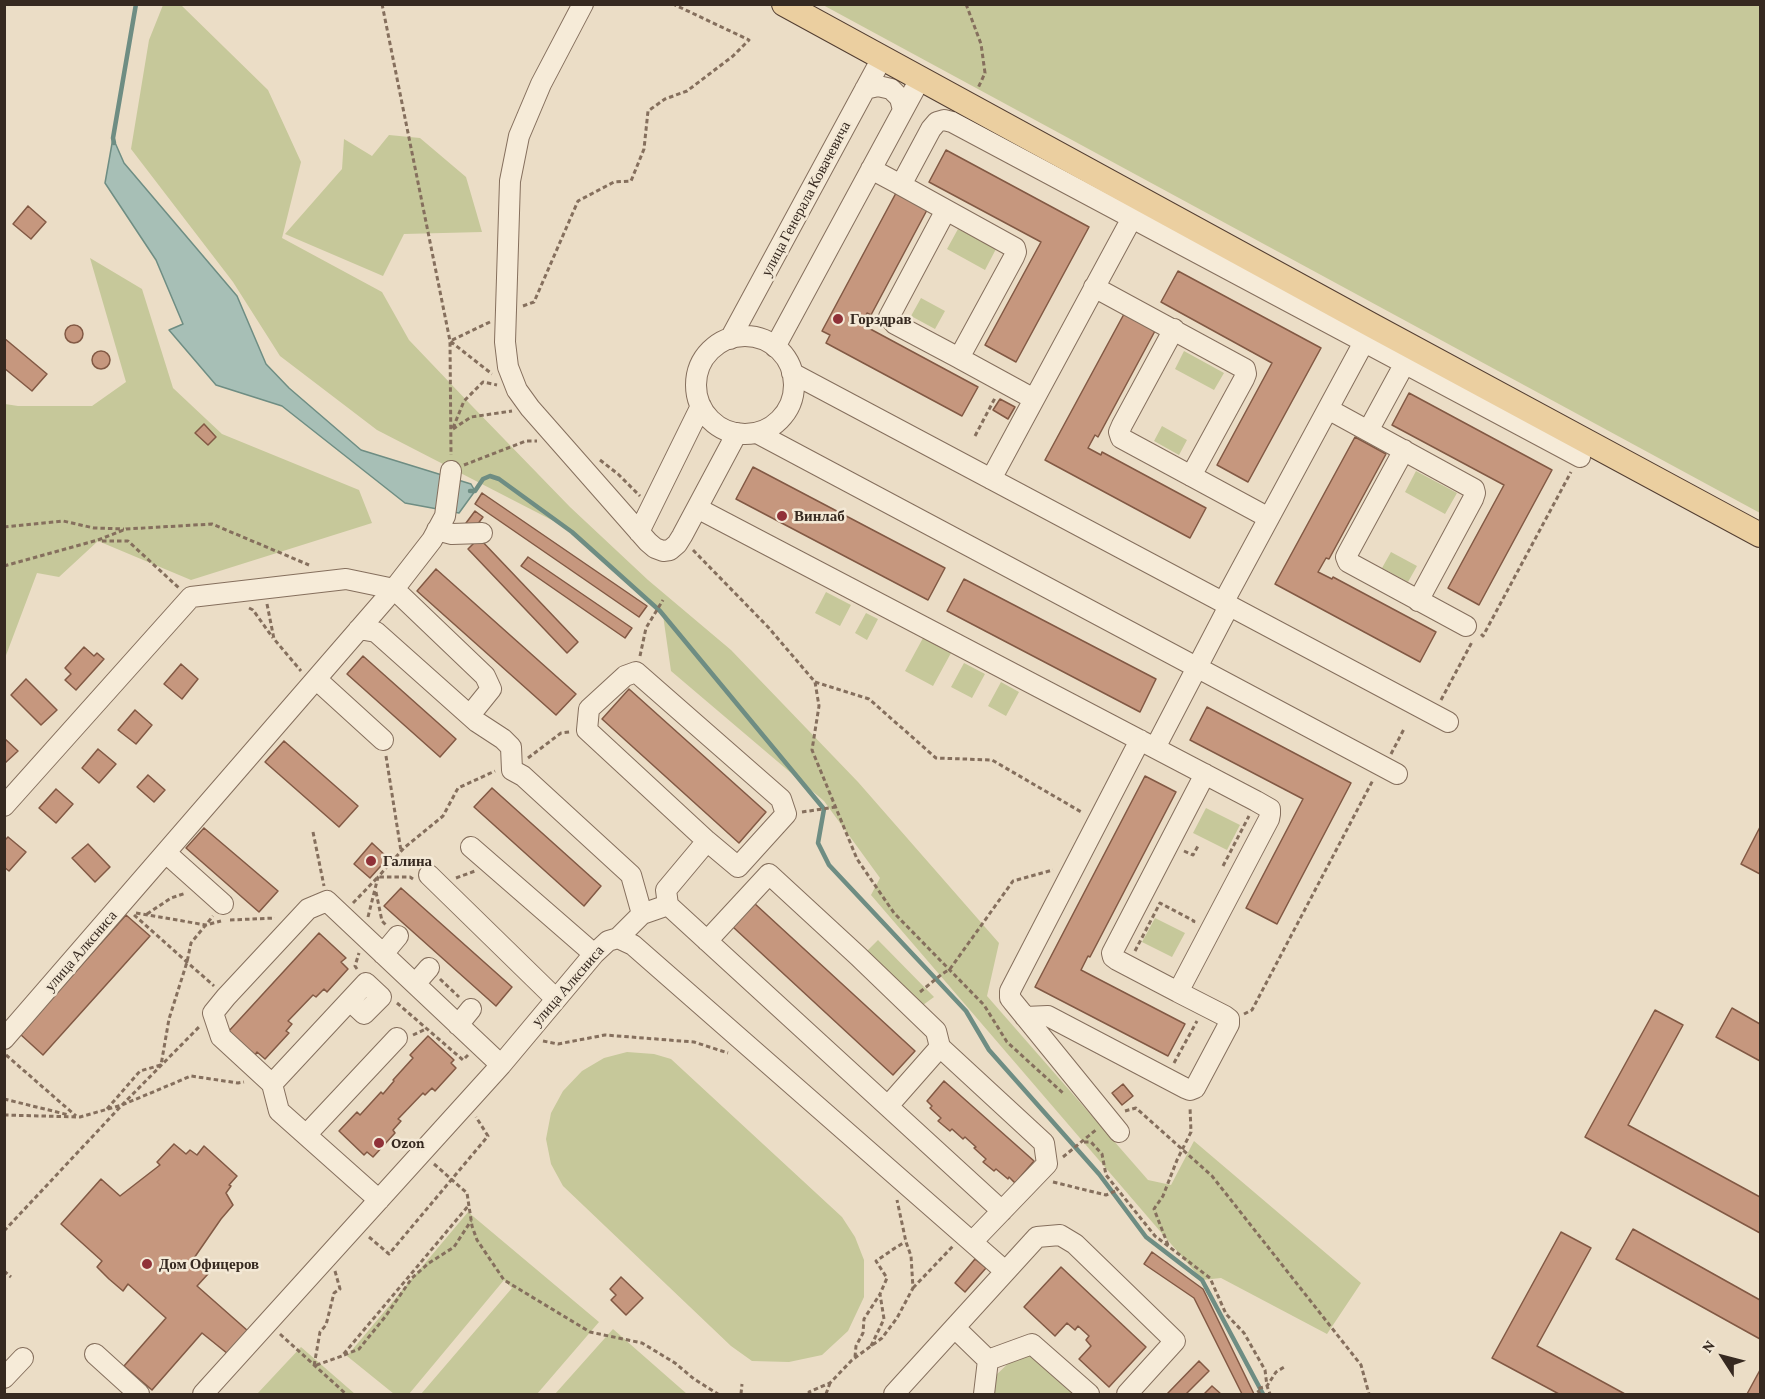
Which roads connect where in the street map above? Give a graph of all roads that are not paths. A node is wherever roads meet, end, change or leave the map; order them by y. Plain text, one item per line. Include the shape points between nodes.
1 (583, 4) edge
2 (784, 4) edge
3 (882, 58) junction
4 (920, 79) junction
5 (865, 89) junction
6 (903, 110) junction
7 (871, 169) junction
8 (901, 186) junction
9 (946, 210) junction
10 (1132, 218) junction
11 (1095, 287) junction
12 (1174, 329) junction
13 (730, 339) junction
14 (1364, 342) junction
15 (775, 347) junction
16 (959, 358) junction
17 (1405, 363) junction
18 (792, 373) junction
19 (1034, 399) junction
20 (702, 406) junction
21 (1328, 409) junction
22 (1368, 431) junction
23 (736, 433) junction
24 (757, 433) junction
25 (1404, 450) junction
26 (1580, 457) road end
27 (451, 471) road end
28 (1191, 476) junction
29 (991, 479) junction
30 (697, 508) junction
31 (1269, 518) junction
32 (441, 523) junction
33 (639, 532) junction
34 (482, 533) dead end
35 (1761, 535) edge
36 (394, 589) junction
37 (1418, 601) junction
38 (1226, 604) junction
39 (1466, 626) dead end
40 (359, 629) junction
41 (1197, 667) junction
42 (314, 681) junction
43 (470, 716) junction
44 (1440, 718) road end
45 (383, 740) road end
46 (1148, 744) junction
47 (1387, 768) road end
48 (1205, 774) junction
49 (5, 806) edge
50 (707, 841) junction
51 (471, 847) dead end
52 (166, 853) junction
53 (429, 875) dead end
54 (223, 904) road end
55 (668, 905) junction
56 (642, 914) junction
57 (398, 936) road end
58 (618, 938) junction
59 (707, 941) junction
60 (383, 954) junction
61 (594, 954) junction
62 (429, 968) road end
63 (365, 978) road end
64 (415, 984) junction
65 (1178, 992) junction
66 (555, 999) junction
67 (471, 1009) road end
68 (1025, 1017) junction
69 (458, 1025) junction
70 (397, 1038) dead end
71 (4, 1040) edge
72 (940, 1047) junction
73 (501, 1065) junction
74 (268, 1081) junction
75 (888, 1106) junction
76 (1114, 1126) road end
77 (306, 1135) junction
78 (379, 1200) junction
79 (1002, 1211) junction
80 (966, 1240) junction
81 (1005, 1271) junction
82 (955, 1328) junction
83 (95, 1354) dead end
84 (23, 1358) dead end
85 (988, 1360) junction
86 (4, 1378) edge
87 (139, 1395) edge
88 (203, 1395) edge
89 (894, 1395) edge
90 (984, 1395) edge
91 (1089, 1395) edge
92 (1127, 1395) edge

1 - 33 street via 519,136 510,181 505,342 508,367 517,390
2 - 3 main road
3 - 4 main road
3 - 5 street, улица Генерала Ковачевича
4 - 6 street
4 - 35 main road
5 - 6 street via 891,89 900,98
5 - 13 street, улица Генерала Ковачевича
6 - 7 street
7 - 8 street
7 - 15 street
8 - 9 street
8 - 10 street via 931,129 944,120
9 - 16 street via 1011,245 1016,252
9 - 16 street via 889,317 895,324
10 - 11 street
10 - 14 street
11 - 12 street
11 - 19 street
12 - 28 street via 1241,366 1246,374
12 - 28 street via 1119,432 1121,438
13 - 15 street via 757,338
13 - 20 street, улица Генерала Ковачевича via 702,362 696,387
14 - 17 street
14 - 21 street
15 - 18 street
16 - 19 street
17 - 22 street
17 - 26 street
18 - 24 street via 793,397 788,409 771,427
18 - 29 street
19 - 29 street
20 - 23 street via 711,421
20 - 33 street
21 - 22 street
21 - 31 street
22 - 25 street
23 - 24 street
23 - 30 street
24 - 41 street
25 - 37 street via 1475,493
25 - 37 street via 1346,557 1352,565
27 - 32 street
28 - 31 street
29 - 38 street
30 - 33 street via 670,550 655,548
30 - 46 street
31 - 38 street
32 - 34 street via 452,534
32 - 36 street, улица Алксниса
36 - 40 street, улица Алксниса
36 - 43 street via 485,676 491,689
36 - 49 street via 346,579 191,597
37 - 39 street
38 - 41 street
38 - 44 street
40 - 42 street, улица Алксниса
40 - 43 street via 376,632
41 - 46 street
41 - 47 street
42 - 45 street
42 - 52 street, улица Алксниса
43 - 56 street via 511,747 512,770 631,875
46 - 48 street
46 - 68 street via 1098,821 1010,991 1010,998
48 - 65 street via 1270,809 1270,814
48 - 65 street via 1112,953
50 - 50 street via 587,730 589,709 625,676 636,672 780,799 786,813 738,867
50 - 55 street via 666,890
51 - 61 street
52 - 54 street
52 - 71 street, улица Алксниса
53 - 66 street
55 - 56 street, улица Алксниса
55 - 59 street
56 - 58 street, улица Алксниса
57 - 60 street
58 - 61 street, улица Алксниса via 608,941
58 - 80 street via 633,945
59 - 72 street via 769,874 936,1031
59 - 75 street
60 - 64 street
60 - 74 street via 327,901 308,909 226,997 213,1013 220,1037
61 - 66 street, улица Алксниса
62 - 64 street
63 - 74 street via 350,1000
64 - 69 street
65 - 68 street via 1229,1019 1200,1082 1190,1090 1048,1016
66 - 73 street, улица Алксниса
67 - 69 street
68 - 76 street
69 - 73 street
70 - 77 street
72 - 75 street
72 - 79 street via 1044,1143 1047,1164
73 - 78 street, улица Алксниса
74 - 77 street via 279,1111
75 - 79 street
77 - 78 street
78 - 88 street, улица Алксниса
79 - 80 street
80 - 81 street
81 - 82 street
81 - 92 street via 1037,1237 1060,1235 1075,1244 1175,1341
82 - 85 street
82 - 89 street
83 - 87 street
84 - 86 street
85 - 90 street
85 - 91 street via 1032,1344

